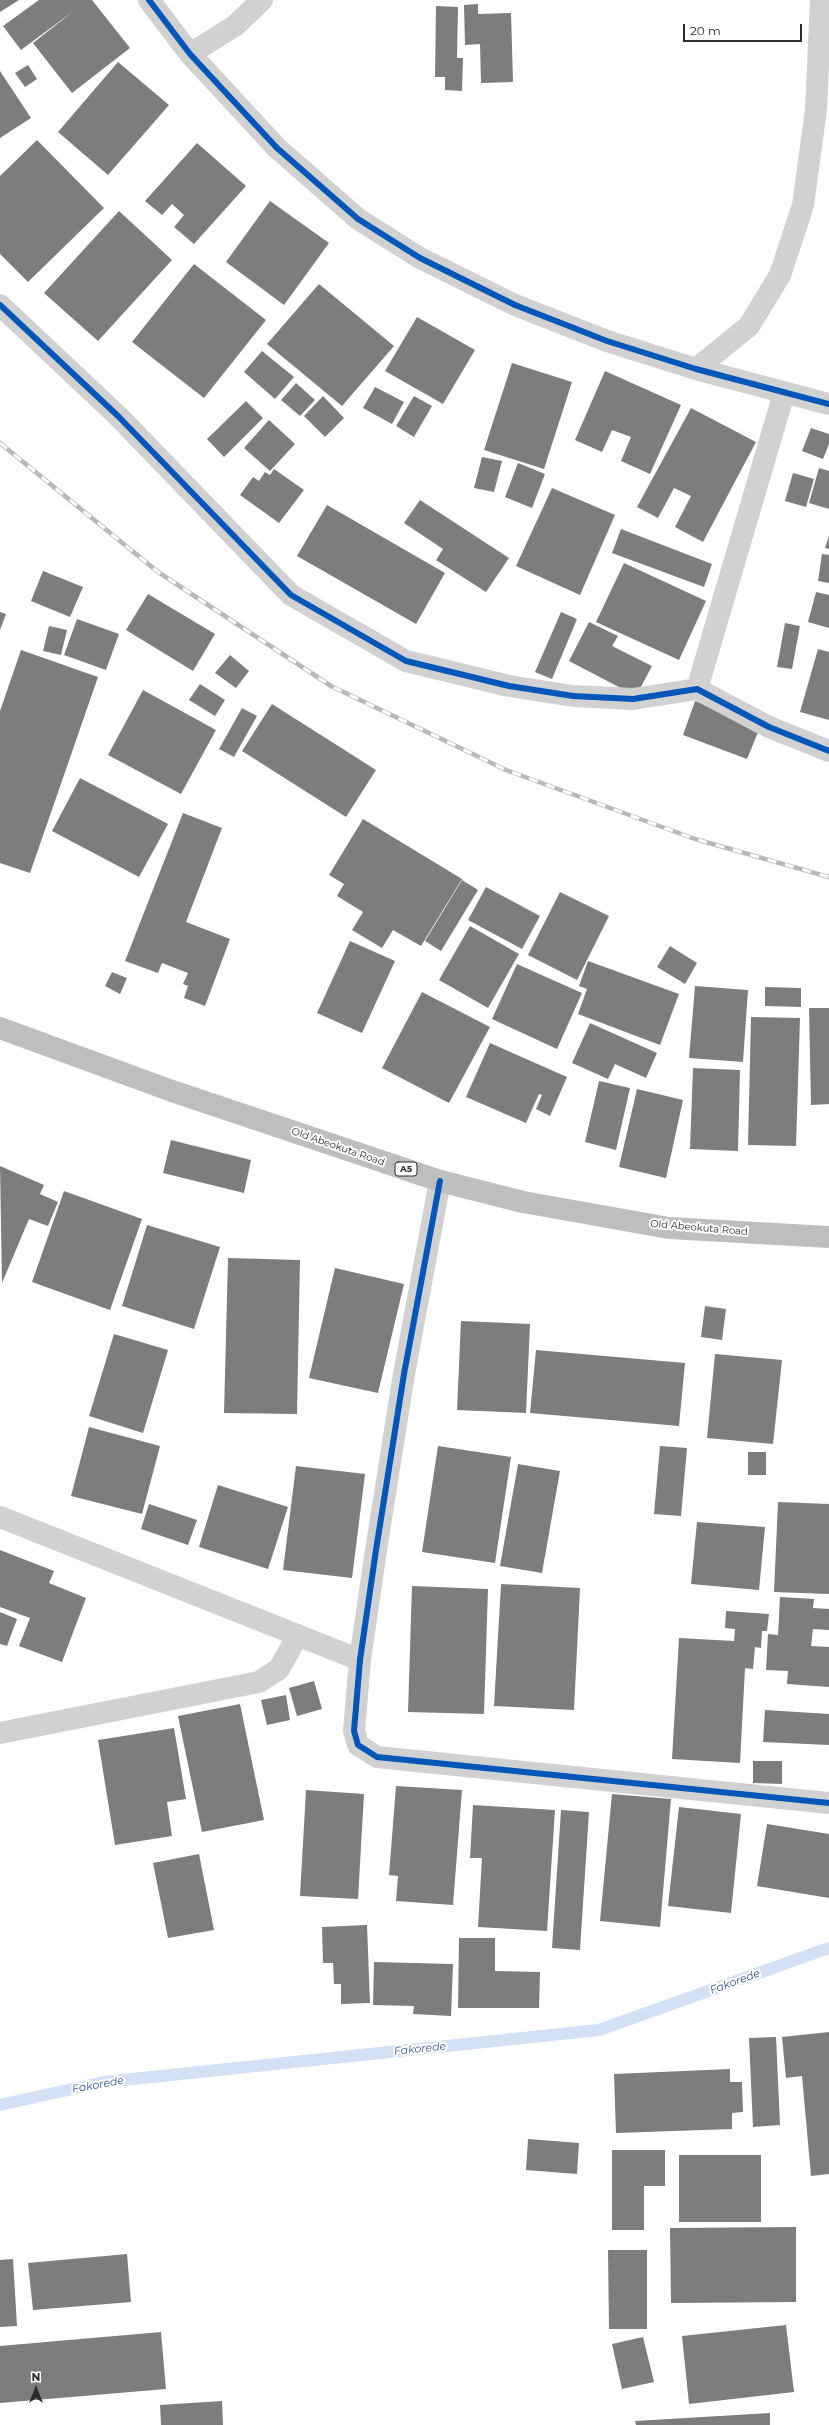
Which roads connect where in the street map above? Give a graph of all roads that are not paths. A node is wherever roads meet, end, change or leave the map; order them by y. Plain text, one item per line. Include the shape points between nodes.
1 (149, 0) edge
2 (262, 0) edge
3 (821, 0) edge
4 (190, 54) junction
5 (0, 305) edge
6 (696, 369) junction
7 (784, 393) junction
8 (829, 404) edge
9 (697, 689) junction
10 (829, 751) edge
11 (0, 1028) edge
12 (440, 1181) junction
13 (829, 1237) edge
14 (0, 1517) edge
15 (298, 1635) junction
16 (360, 1660) junction
17 (0, 1733) edge
18 (829, 1803) edge

1 - 4 street
2 - 4 street via 236,25
3 - 6 street via 816,110 804,205 780,275 749,326
4 - 6 street via 276,148 358,219 420,258 515,305 607,341
5 - 9 street via 118,416 291,595 406,661 509,686 573,696 633,699
6 - 7 street
7 - 8 street
7 - 9 street
9 - 10 street via 768,727
11 - 12 highway, Old Abeokuta Road / A5 via 172,1091
12 - 13 highway, Old Abeokuta Road / A5 via 522,1202 669,1228
12 - 16 street via 404,1374
14 - 15 street
15 - 16 street
15 - 17 street via 278,1669 259,1682
16 - 18 street via 354,1731 358,1746 377,1757

